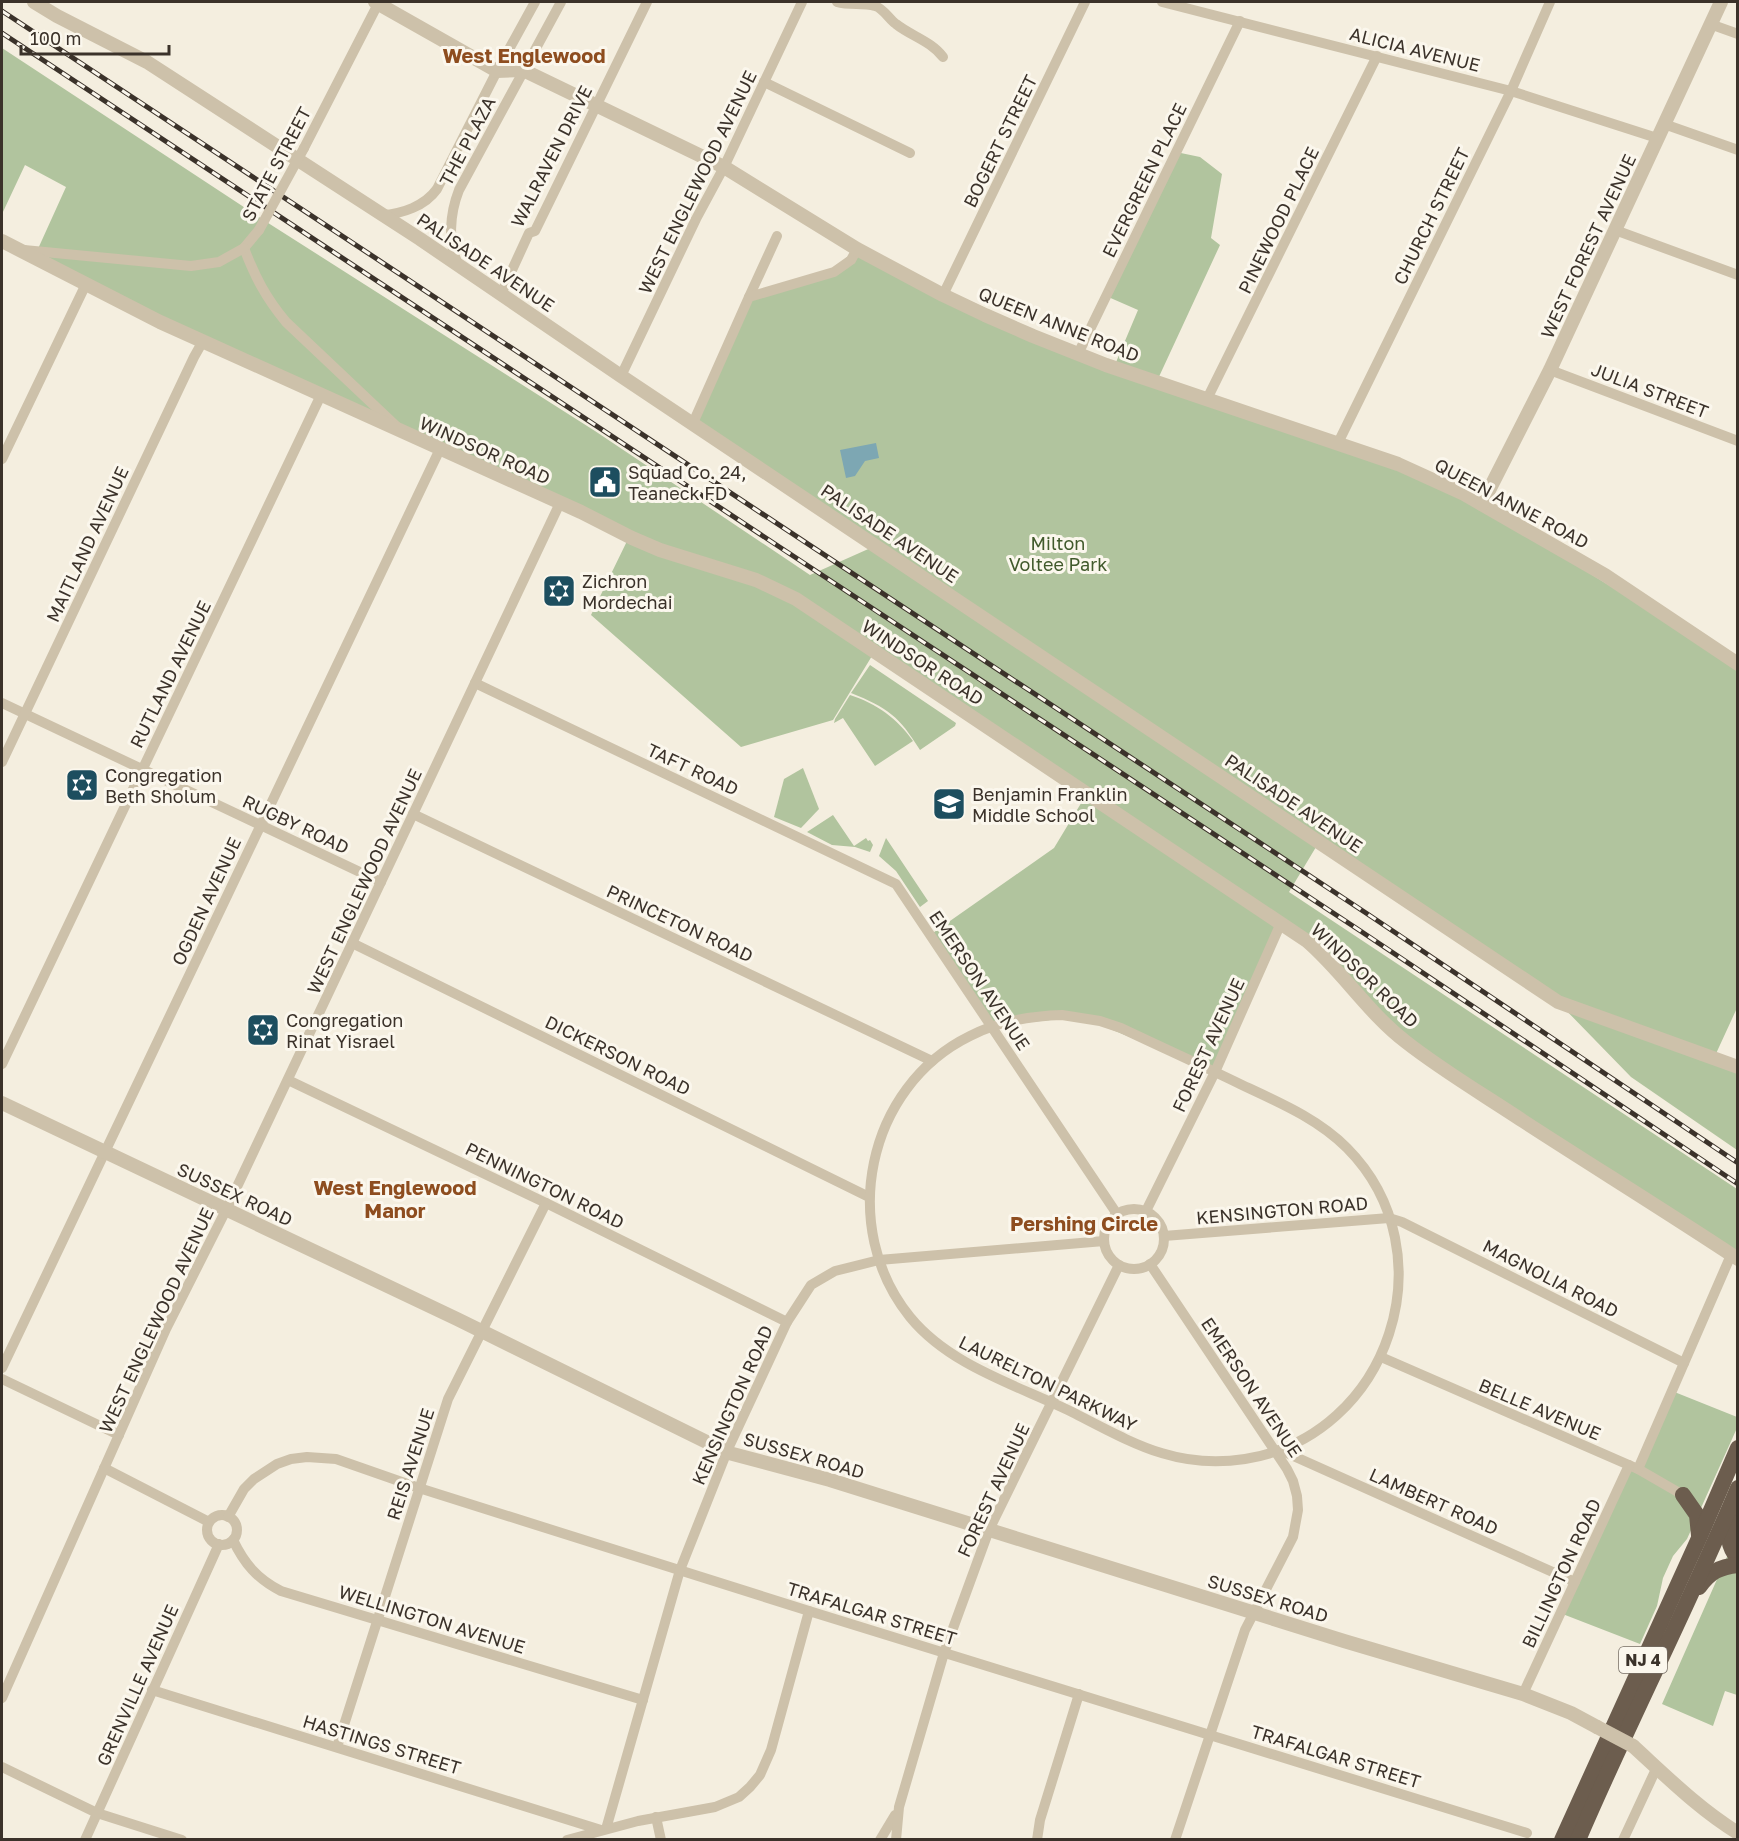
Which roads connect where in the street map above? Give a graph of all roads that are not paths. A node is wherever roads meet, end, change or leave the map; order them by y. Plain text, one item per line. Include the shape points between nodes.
1 (34, 2) edge
2 (377, 2) edge
3 (535, 2) edge
4 (561, 2) edge
5 (647, 2) edge
6 (802, 2) edge
7 (837, 2) edge
8 (1086, 2) edge
9 (1162, 2) edge
10 (1550, 2) edge
11 (1721, 2) edge
12 (1240, 21) junction
13 (1710, 24) junction
14 (1737, 34) edge
15 (1377, 56) junction
16 (942, 57) dead end
17 (497, 70) junction
18 (524, 70) junction
19 (764, 82) junction
20 (1511, 91) junction
21 (596, 105) junction
22 (1664, 124) junction
23 (1658, 138) junction
24 (1737, 150) edge
25 (910, 153) dead end
26 (724, 167) junction
27 (382, 215) junction
28 (1615, 230) junction
29 (777, 236) dead end
30 (2, 241) edge
31 (244, 248) junction
32 (858, 249) junction
33 (19, 250) junction
34 (459, 266) junction
35 (1737, 275) edge
36 (86, 284) junction
37 (501, 294) junction
38 (943, 295) junction
39 (749, 297) junction
40 (203, 341) junction
41 (1078, 354) junction
42 (1550, 370) junction
43 (621, 376) junction
44 (321, 395) junction
45 (1207, 399) junction
46 (693, 423) junction
47 (403, 432) junction
48 (1737, 441) edge
49 (1338, 443) junction
50 (440, 449) junction
51 (2, 459) edge
52 (560, 503) junction
53 (1482, 504) junction
54 (1737, 664) edge
55 (475, 683) junction
56 (2, 703) edge
57 (24, 714) junction
58 (2, 762) edge
59 (142, 770) junction
60 (413, 814) junction
61 (260, 825) junction
62 (381, 882) junction
63 (896, 884) joint
64 (1281, 923) junction
65 (352, 943) junction
66 (991, 1026) junction
67 (932, 1061) junction
68 (2, 1064) edge
69 (1737, 1067) edge
70 (1215, 1072) junction
71 (288, 1080) junction
72 (2, 1102) edge
73 (105, 1152) junction
74 (869, 1197) junction
75 (546, 1203) junction
76 (226, 1210) junction
77 (1146, 1211) junction
78 (1117, 1214) junction
79 (1389, 1218) junction
80 (1402, 1222) joint
81 (1164, 1236) junction
82 (1104, 1241) junction
83 (1734, 1257) edge
84 (879, 1260) junction
85 (1150, 1264) junction
86 (1119, 1265) junction
87 (787, 1322) junction
88 (482, 1331) junction
89 (1381, 1357) junction
90 (1684, 1363) junction
91 (2, 1368) edge
92 (2, 1379) edge
93 (1052, 1402) junction
94 (119, 1435) junction
95 (1737, 1448) edge
96 (727, 1451) junction
97 (1278, 1451) junction
98 (1634, 1467) junction
99 (104, 1468) junction
100 (1730, 1484) edge
101 (419, 1488) junction
102 (1683, 1496) junction
103 (1730, 1507) junction
104 (228, 1517) junction
105 (209, 1522) junction
106 (989, 1530) junction
107 (1700, 1536) junction
108 (232, 1540) junction
109 (219, 1544) junction
110 (1737, 1558) edge
111 (1737, 1565) edge
112 (680, 1570) junction
113 (1575, 1582) junction
114 (1688, 1602) junction
115 (809, 1611) junction
116 (1253, 1612) junction
117 (377, 1620) junction
118 (944, 1653) junction
119 (152, 1690) junction
120 (1079, 1694) junction
121 (1523, 1694) junction
122 (2, 1698) edge
123 (643, 1700) junction
124 (1210, 1735) junction
125 (337, 1748) junction
126 (2, 1767) edge
127 (1657, 1767) junction
128 (899, 1807) junction
129 (97, 1813) junction
130 (656, 1817) junction
131 (604, 1829) junction
132 (1527, 1833) dead end
133 (1737, 1833) edge
134 (85, 1839) edge
135 (182, 1839) edge
136 (567, 1839) edge
137 (661, 1839) edge
138 (880, 1839) edge
139 (896, 1839) edge
140 (1037, 1839) edge
141 (1175, 1839) edge
142 (1562, 1839) edge
143 (1578, 1839) edge
144 (1623, 1839) edge

1 - 27 street, PALISADE AVENUE via 147,62
2 - 17 street, QUEEN ANNE ROAD
2 - 31 street, STATE STREET, bridge via 260,230
3 - 17 street, THE PLAZA
4 - 18 street, THE PLAZA
5 - 21 street, WALRAVEN DRIVE
6 - 19 street, WEST ENGLEWOOD AVENUE
7 - 16 street via 878,7 900,28 932,46
8 - 38 street, BOGERT STREET
9 - 12 street, ALICIA AVENUE
10 - 20 street, CHURCH STREET
11 - 13 street, WEST FOREST AVENUE
12 - 15 street, ALICIA AVENUE
12 - 41 street, EVERGREEN PLACE
13 - 14 street
13 - 22 street, WEST FOREST AVENUE
15 - 20 street, ALICIA AVENUE
15 - 45 street, PINEWOOD PLACE
17 - 18 street, QUEEN ANNE ROAD
17 - 27 street, THE PLAZA via 433,195 402,212
18 - 21 street, QUEEN ANNE ROAD
18 - 34 street, THE PLAZA via 454,202 452,238
19 - 25 street
19 - 26 street, WEST ENGLEWOOD AVENUE
20 - 23 street, ALICIA AVENUE
20 - 49 street, CHURCH STREET
21 - 26 street, QUEEN ANNE ROAD
21 - 37 street, WALRAVEN DRIVE
22 - 23 street, WEST FOREST AVENUE
22 - 24 street
23 - 28 street, WEST FOREST AVENUE
26 - 32 street, QUEEN ANNE ROAD
26 - 43 street, WEST ENGLEWOOD AVENUE
27 - 34 street, PALISADE AVENUE
28 - 35 street
28 - 42 street, WEST FOREST AVENUE
29 - 39 street
30 - 33 street, WINDSOR ROAD
31 - 33 street via 219,262 191,266
31 - 47 street, STATE STREET via 262,290 286,322
32 - 38 street, QUEEN ANNE ROAD
32 - 39 street via 851,260 834,272
33 - 36 street, WINDSOR ROAD
34 - 37 street, PALISADE AVENUE
36 - 40 street, WINDSOR ROAD
36 - 51 street
37 - 43 street, PALISADE AVENUE
38 - 41 street, QUEEN ANNE ROAD
39 - 46 street
40 - 44 street, WINDSOR ROAD
40 - 57 street, MAITLAND AVENUE
41 - 45 street, QUEEN ANNE ROAD
42 - 48 street, JULIA STREET
42 - 53 street, WEST FOREST AVENUE
43 - 46 street, PALISADE AVENUE
44 - 47 street, WINDSOR ROAD
44 - 59 street, RUTLAND AVENUE
45 - 49 street, QUEEN ANNE ROAD
46 - 69 street, PALISADE AVENUE via 1558,1002
47 - 50 street, WINDSOR ROAD
49 - 53 street, QUEEN ANNE ROAD via 1398,464
50 - 52 street, WINDSOR ROAD
50 - 61 street, OGDEN AVENUE
52 - 55 street, WEST ENGLEWOOD AVENUE
52 - 64 street, WINDSOR ROAD via 651,546 756,580 796,599
53 - 54 street, QUEEN ANNE ROAD via 1605,575
55 - 60 street, WEST ENGLEWOOD AVENUE
55 - 63 street, TAFT ROAD
56 - 57 street, RUGBY ROAD
57 - 58 street, MAITLAND AVENUE
57 - 59 street, RUGBY ROAD
59 - 61 street, RUGBY ROAD
59 - 68 street, RUTLAND AVENUE
60 - 62 street, WEST ENGLEWOOD AVENUE
60 - 67 street, PRINCETON ROAD
61 - 62 street, RUGBY ROAD
61 - 73 street, OGDEN AVENUE
62 - 65 street, WEST ENGLEWOOD AVENUE
63 - 66 street, EMERSON AVENUE
64 - 70 street, FOREST AVENUE
64 - 83 street, WINDSOR ROAD via 1325,957 1387,1027 1421,1053
65 - 71 street, WEST ENGLEWOOD AVENUE
65 - 74 street, DICKERSON ROAD
66 - 67 street, LAURELTON PARKWAY via 968,1036
66 - 70 street, LAURELTON PARKWAY via 1039,1016 1100,1021
66 - 78 street, EMERSON AVENUE
67 - 74 street, LAURELTON PARKWAY via 905,1091 883,1129 871,1172
70 - 77 street, FOREST AVENUE
70 - 79 street, LAURELTON PARKWAY via 1301,1113 1332,1135 1361,1165
71 - 75 street, PENNINGTON ROAD
71 - 76 street, WEST ENGLEWOOD AVENUE
72 - 73 street, SUSSEX ROAD
73 - 76 street, SUSSEX ROAD
73 - 91 street, OGDEN AVENUE
74 - 84 street, LAURELTON PARKWAY via 869,1218
75 - 87 street, PENNINGTON ROAD
75 - 88 street, REIS AVENUE
76 - 88 street, SUSSEX ROAD
76 - 94 street, WEST ENGLEWOOD AVENUE via 166,1329
77 - 78 street via 1128,1209
77 - 81 street via 1158,1222
78 - 82 street via 1106,1226
79 - 80 street, KENSINGTON ROAD
79 - 81 street, KENSINGTON ROAD
79 - 89 street, LAURELTON PARKWAY via 1398,1260 1398,1289 1394,1321
80 - 90 street, MAGNOLIA ROAD
81 - 85 street via 1161,1251
82 - 84 street, KENSINGTON ROAD
82 - 86 street via 1110,1257
83 - 90 street, BILLINGTON ROAD
84 - 87 street, KENSINGTON ROAD via 835,1271 810,1285
84 - 93 street, LAURELTON PARKWAY via 897,1300 943,1349
85 - 86 street via 1136,1269
85 - 97 street, EMERSON AVENUE
86 - 93 street, FOREST AVENUE
87 - 96 street, KENSINGTON ROAD
88 - 96 street, SUSSEX ROAD
88 - 101 street, REIS AVENUE via 448,1399
89 - 97 street, LAURELTON PARKWAY via 1363,1387 1334,1418
89 - 98 street, BELLE AVENUE
90 - 98 street, BILLINGTON ROAD
92 - 94 street
93 - 97 street, LAURELTON PARKWAY via 1140,1447 1173,1457 1226,1462
93 - 106 street, FOREST AVENUE
94 - 99 street, WEST ENGLEWOOD AVENUE
95 - 100 highway, NJ 4
96 - 106 street, SUSSEX ROAD
96 - 112 street, KENSINGTON ROAD
97 - 113 street, LAMBERT ROAD
97 - 116 street, EMERSON AVENUE via 1293,1481 1298,1509 1296,1524
98 - 102 street, BELLE AVENUE
98 - 113 street, BILLINGTON ROAD
99 - 105 street
99 - 122 street, WEST ENGLEWOOD AVENUE
100 - 102 highway
100 - 103 highway, NJ 4
100 - 107 highway, NJ 4
101 - 104 street, TRAFALGAR STREET via 336,1459 306,1456 277,1464 259,1475 244,1489
101 - 112 street, TRAFALGAR STREET
101 - 117 street, REIS AVENUE
102 - 107 highway via 1697,1515
103 - 110 highway via 1728,1537
103 - 114 highway, NJ 4
104 - 105 street via 217,1516
104 - 108 street via 236,1526
105 - 109 street via 209,1536
106 - 116 street, SUSSEX ROAD
106 - 118 street, FOREST AVENUE
107 - 142 highway, NJ 4
108 - 109 street
108 - 117 street, WELLINGTON AVENUE via 247,1566 268,1585
109 - 119 street, GRENVILLE AVENUE
111 - 114 highway via 1708,1575
112 - 115 street, TRAFALGAR STREET
112 - 123 street, KENSINGTON ROAD
113 - 121 street, BILLINGTON ROAD
114 - 143 highway, NJ 4
115 - 118 street, TRAFALGAR STREET
115 - 130 street via 771,1750 760,1775 739,1797 727,1803
116 - 121 street, SUSSEX ROAD
116 - 124 street, EMERSON AVENUE
117 - 123 street, WELLINGTON AVENUE
117 - 125 street, REIS AVENUE
118 - 120 street, TRAFALGAR STREET
118 - 128 street, FOREST AVENUE
119 - 125 street, HASTINGS STREET
119 - 129 street, GRENVILLE AVENUE
120 - 124 street, TRAFALGAR STREET
120 - 140 street
121 - 127 street, SUSSEX ROAD, bridge via 1571,1713 1633,1746
123 - 131 street, KENSINGTON ROAD
124 - 132 street, TRAFALGAR STREET
124 - 141 street, EMERSON AVENUE
125 - 131 street, HASTINGS STREET
126 - 129 street
127 - 133 street, SUSSEX ROAD via 1715,1819
127 - 144 street
128 - 138 street
128 - 139 street
129 - 134 street, GRENVILLE AVENUE
129 - 135 street
130 - 131 street
130 - 137 street
131 - 136 street

